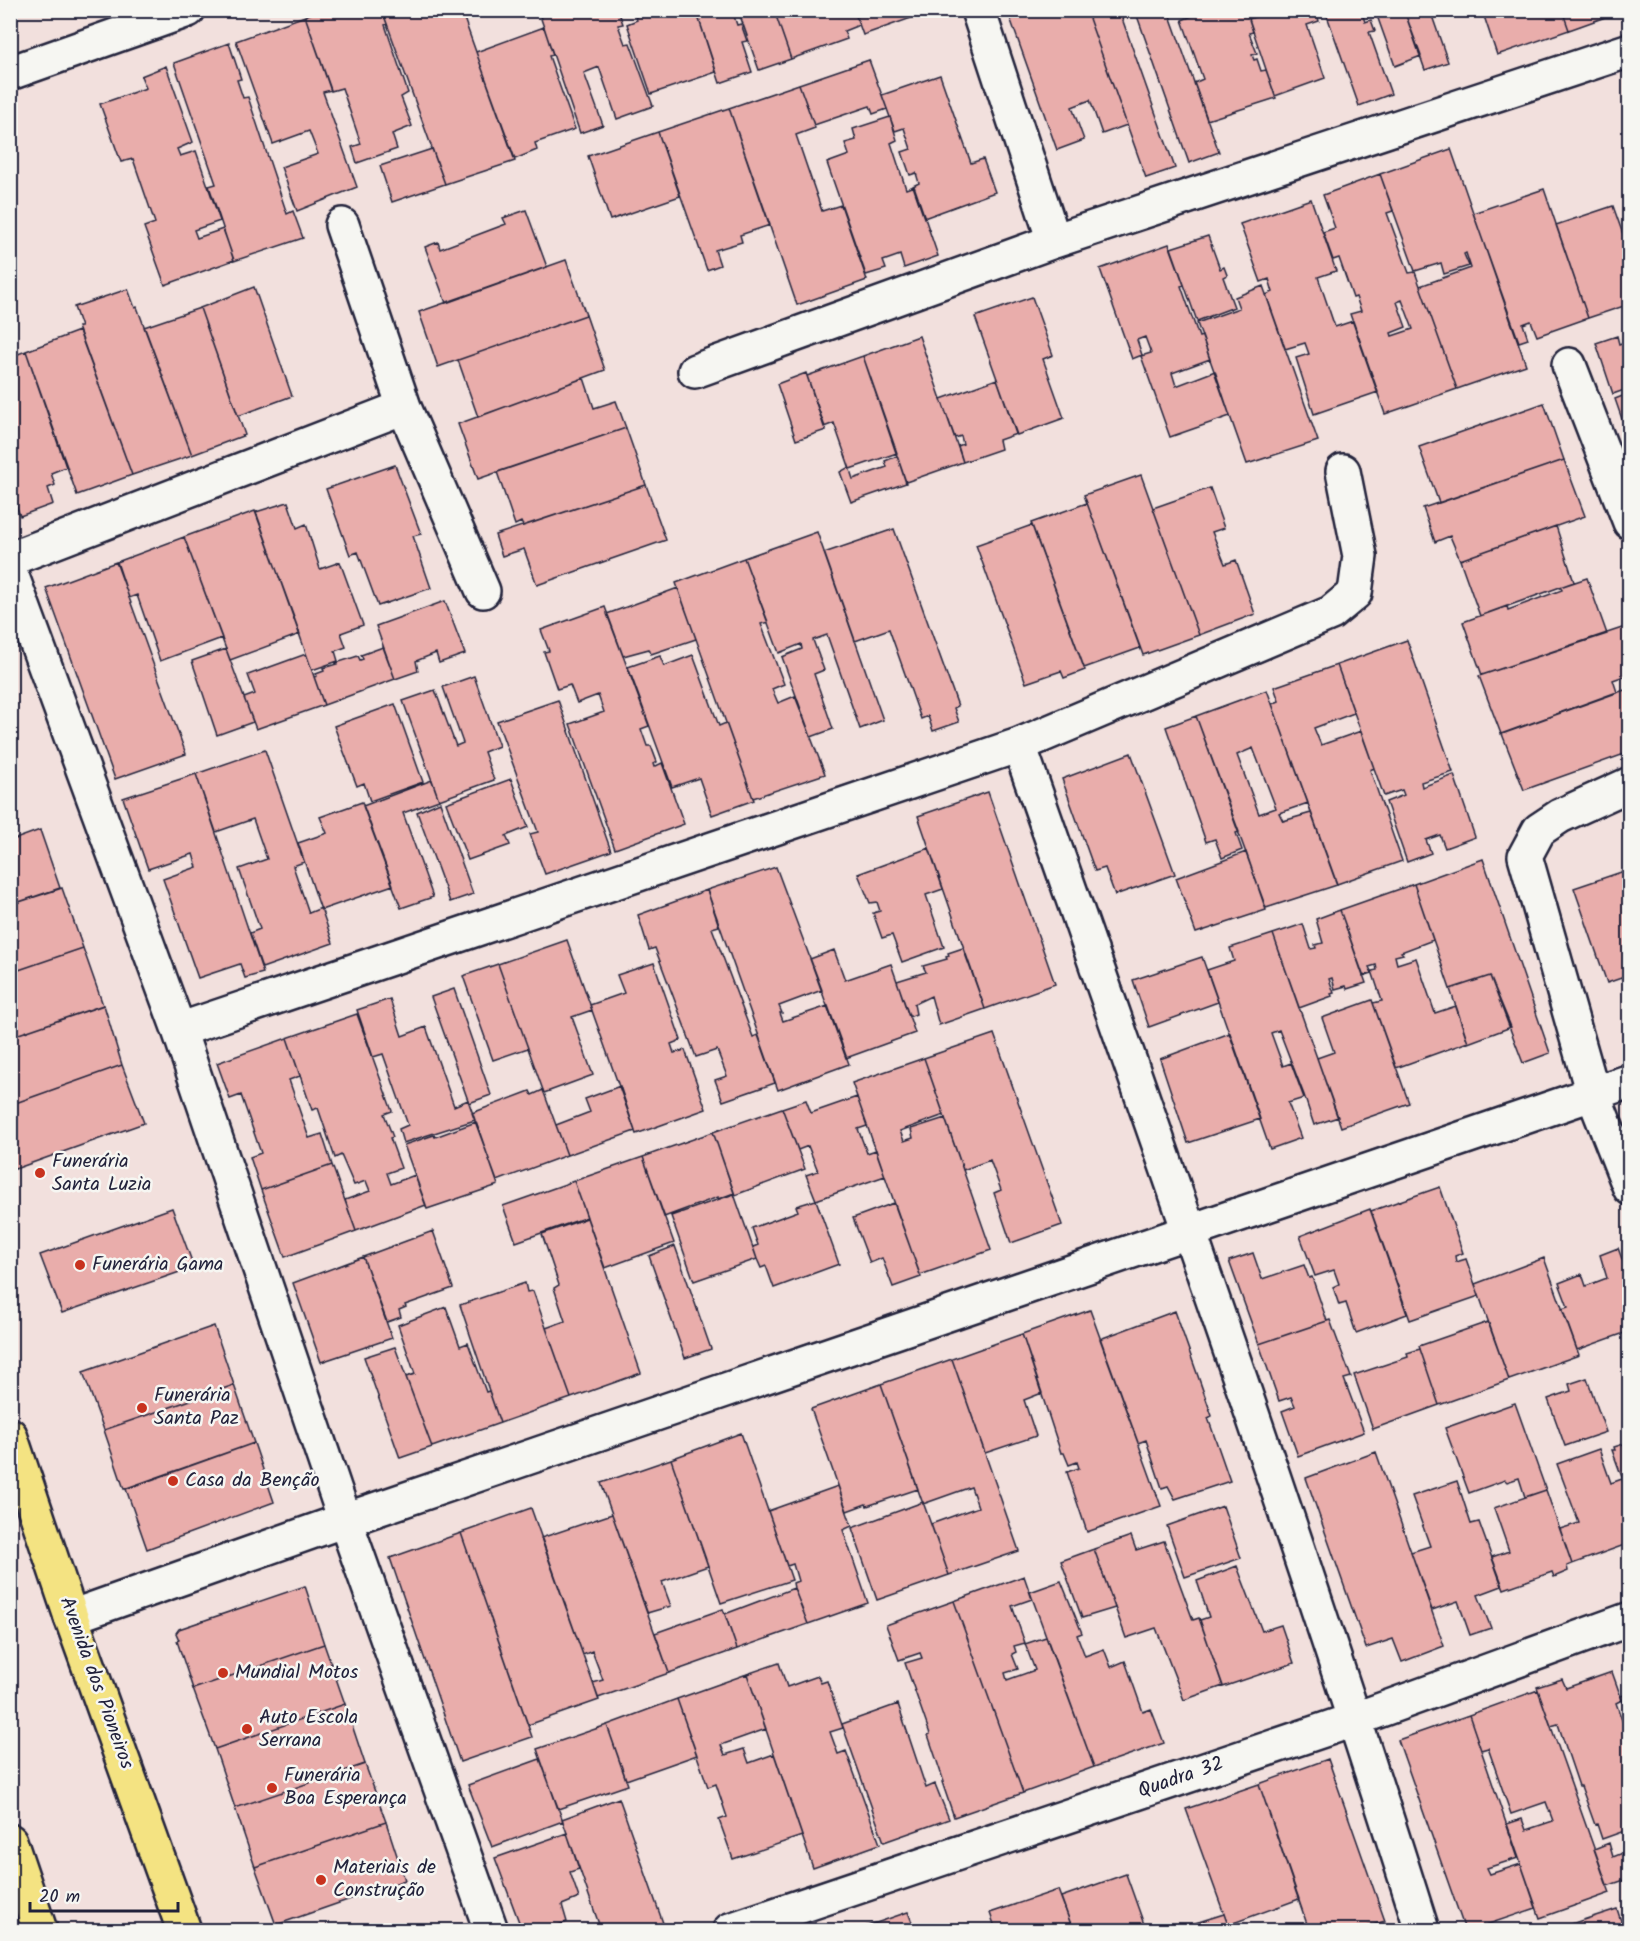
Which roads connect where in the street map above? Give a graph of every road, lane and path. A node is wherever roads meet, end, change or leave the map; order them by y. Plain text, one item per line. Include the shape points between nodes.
1 (188, 10) edge
2 (978, 10) edge
3 (1629, 50) edge
4 (10, 73) edge
5 (342, 225) dead end
6 (1054, 241) junction
7 (1569, 365) dead end
8 (695, 371) dead end
9 (404, 407) junction
10 (1343, 471) dead end
11 (1629, 522) edge
12 (10, 559) edge
13 (10, 571) edge
14 (483, 591) dead end
15 (1019, 745) junction
16 (1629, 784) edge
17 (179, 1030) junction
18 (1629, 1081) edge
19 (1593, 1094) junction
20 (1629, 1188) edge
21 (1189, 1230) junction
22 (10, 1435) edge
23 (345, 1520) junction
24 (71, 1617) junction
25 (1629, 1619) edge
26 (1356, 1719) junction
27 (10, 1841) edge
28 (40, 1930) edge
29 (184, 1930) edge
30 (491, 1930) edge
31 (730, 1930) edge
32 (1422, 1930) edge

1 - 4 street
2 - 6 street
3 - 6 street
5 - 9 street
6 - 8 street
7 - 11 street
9 - 12 street
9 - 14 street
10 - 15 street via 1360,556 1355,593 1331,613
13 - 17 street
15 - 17 street
15 - 21 street
16 - 19 street via 1539,830 1525,856
17 - 23 street
18 - 19 street
19 - 20 street
19 - 21 street
21 - 23 street
21 - 26 street
22 - 24 main road, Avenida dos Pioneiros
23 - 24 street
23 - 30 street
24 - 29 main road, Avenida dos Pioneiros
25 - 26 street, Quadra 32
26 - 31 street, Quadra 32
26 - 32 street
27 - 28 main road

